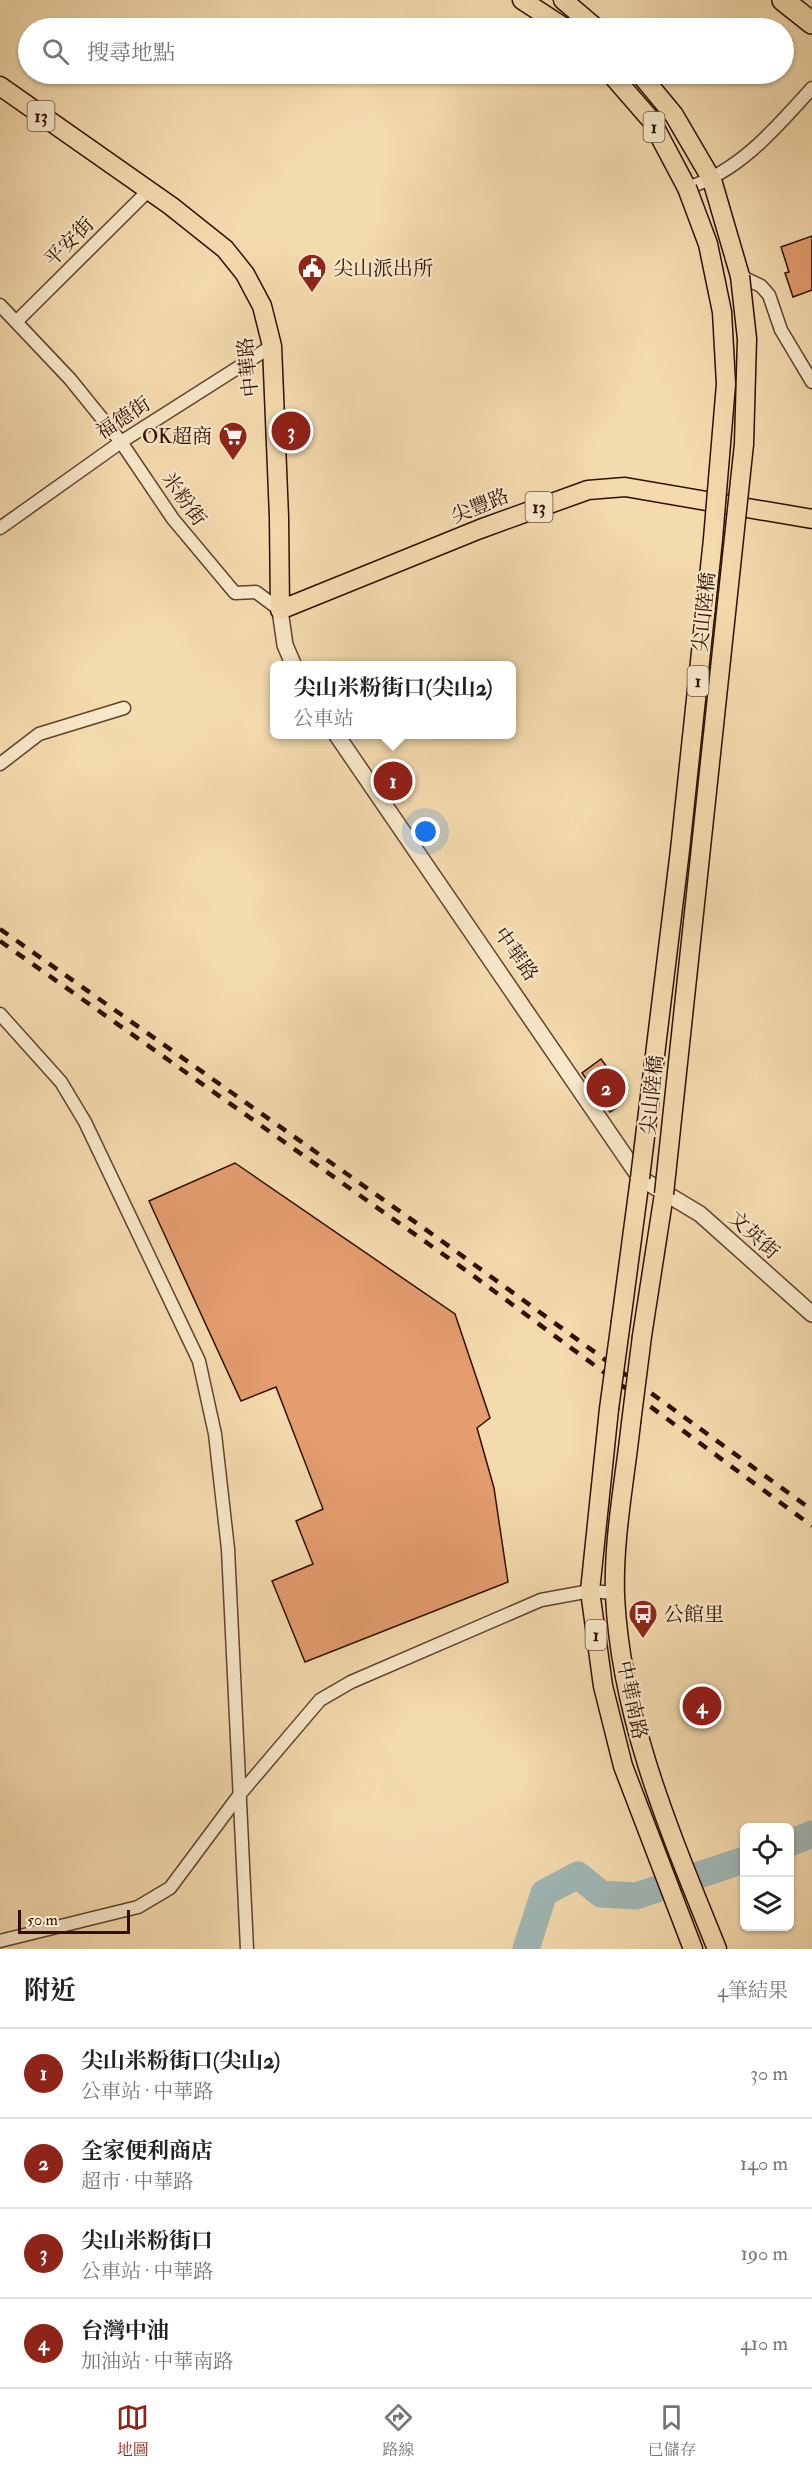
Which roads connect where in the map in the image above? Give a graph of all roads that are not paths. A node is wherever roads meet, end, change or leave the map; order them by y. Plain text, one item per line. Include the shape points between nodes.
1 (522, 0) edge
2 (563, 0) edge
3 (783, 0) edge
4 (550, 18) edge
5 (584, 18) edge
6 (812, 23) edge
7 (620, 84) edge
8 (648, 84) edge
9 (0, 86) edge
10 (812, 88) edge
11 (712, 180) junction
12 (687, 188) junction
13 (148, 191) junction
14 (740, 276) junction
15 (0, 305) edge
16 (17, 321) junction
17 (272, 346) junction
18 (812, 382) edge
19 (121, 442) junction
20 (812, 519) edge
21 (0, 528) edge
22 (280, 610) junction
23 (292, 661) edge
24 (124, 708) dead end
25 (339, 739) edge
26 (0, 764) edge
27 (0, 1014) edge
28 (640, 1178) junction
29 (664, 1194) junction
30 (812, 1314) edge
31 (590, 1592) junction
32 (615, 1593) junction
33 (633, 1720) junction
34 (613, 1725) junction
35 (240, 1794) junction
36 (661, 1804) junction
37 (641, 1814) junction
38 (0, 1941) edge
39 (247, 1949) edge
40 (693, 1949) edge
41 (717, 1949) edge

1 - 4 main road
2 - 5 main road
3 - 6 highway
7 - 12 main road, 1 via 651,120
8 - 11 main road, 1 via 674,115
9 - 13 main road, 中華路 / 13
10 - 11 street via 760,145
11 - 12 street
11 - 14 main road, 尖山陸橋 / 1
12 - 28 main road, 尖山陸橋 / 1, bridge via 708,244 722,312 726,384 693,724
13 - 16 street, 平安街
13 - 17 main road, 中華路 / 13 via 225,249 245,274 262,306
14 - 18 street via 761,285 769,295 781,330
14 - 29 main road, 尖山陸橋 / 1, bridge via 747,339 744,444
15 - 16 street, 米粉街
16 - 19 street, 米粉街
17 - 19 street, 福德街
17 - 22 main road, 中華路 / 13
19 - 21 street, 福德街
19 - 22 street, 米粉街 via 173,519 235,593 256,592
20 - 22 main road, 尖豐路 / 13 via 625,487 588,490
22 - 23 street, 中華路 via 285,645
24 - 26 street via 39,734
25 - 28 street, 中華路
27 - 35 street via 61,1082 85,1122 199,1361 215,1434 228,1549
28 - 29 street, 中華路
28 - 31 main road, 中華南路 / 1, bridge via 609,1409
29 - 30 street, 文英街 via 700,1214
29 - 32 main road, 中華南路 / 1, bridge via 631,1423
31 - 32 street
31 - 34 main road, 中華南路 / 1 via 603,1686
31 - 35 street via 541,1600 343,1686 320,1700
32 - 33 main road, 中華南路 / 1 via 618,1645
33 - 34 main road
33 - 36 main road, 中華南路 / 1
34 - 37 main road, 中華南路 / 1
35 - 38 street via 170,1888 138,1907
35 - 39 street
36 - 37 main road
36 - 41 main road, 中華南路 / 1
37 - 40 main road, 中華南路 / 1

